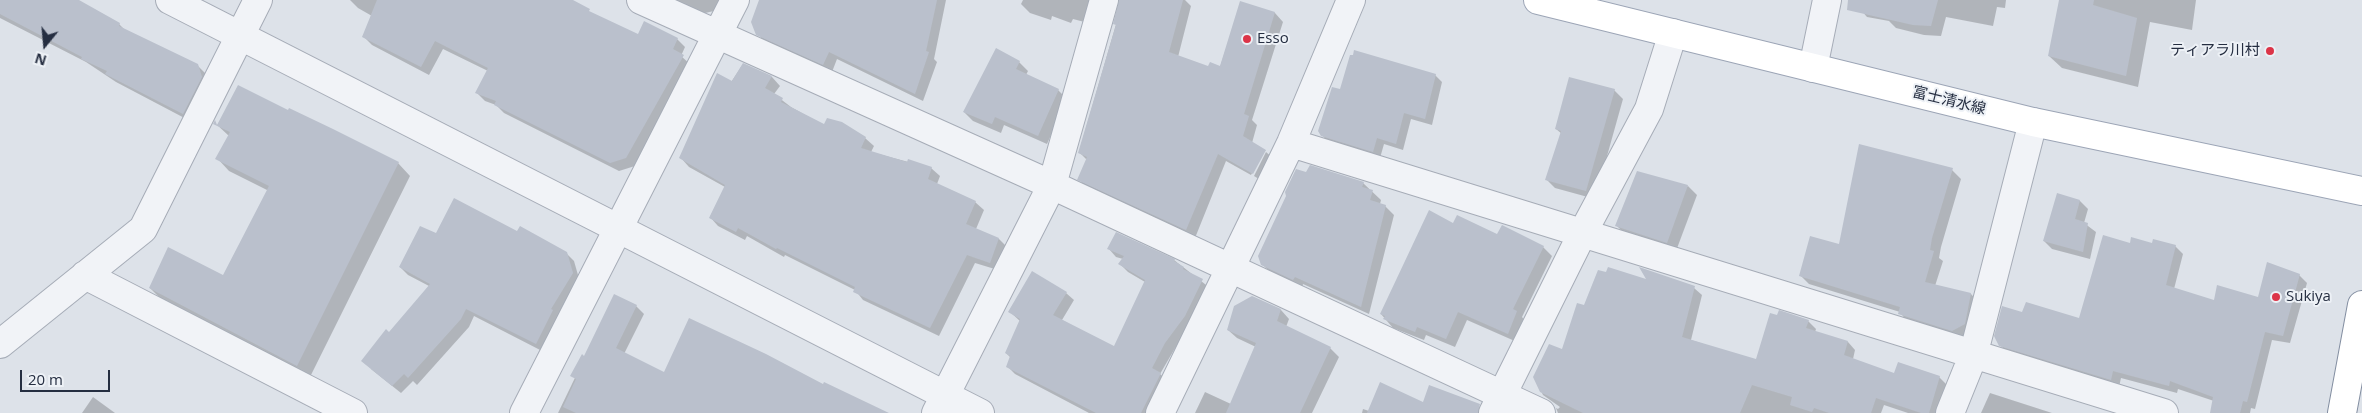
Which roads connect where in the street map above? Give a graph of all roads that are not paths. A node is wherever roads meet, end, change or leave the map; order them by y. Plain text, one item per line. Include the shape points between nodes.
1 (170, 0) edge
2 (258, 0) edge
3 (641, 0) edge
4 (735, 0) edge
5 (1104, 0) edge
6 (1351, 0) edge
7 (1538, 0) edge
8 (1827, 0) edge
9 (1673, 32) junction
10 (717, 35) junction
11 (239, 36) junction
12 (1813, 68) junction
13 (2033, 122) junction
14 (1291, 144) junction
15 (1052, 185) junction
16 (2362, 191) edge
17 (619, 228) junction
18 (1582, 234) junction
19 (1231, 268) junction
20 (85, 275) junction
21 (2362, 305) edge
22 (0, 344) edge
23 (1973, 356) junction
24 (940, 404) edge
25 (1497, 404) edge
26 (353, 413) edge
27 (524, 413) edge
28 (980, 413) edge
29 (1160, 413) edge
30 (1540, 413) edge
31 (1950, 413) edge
32 (2164, 413) edge
33 (2342, 413) edge

1 - 11 street
2 - 11 street
3 - 10 street
4 - 10 street
5 - 15 street
6 - 14 street
7 - 9 main road, 富士清水線
8 - 12 street
9 - 12 main road, 富士清水線
9 - 18 street via 1648,108
10 - 15 street
10 - 17 street
11 - 17 street
11 - 20 street via 144,229
12 - 13 main road, 富士清水線
13 - 16 main road, 富士清水線
13 - 23 street
14 - 18 street
14 - 19 street
15 - 19 street
15 - 24 street
17 - 24 street
17 - 27 street
18 - 23 street
18 - 25 street
19 - 25 street
19 - 29 street
20 - 22 street
20 - 26 street
21 - 33 main road
23 - 31 street
23 - 32 street
24 - 28 street
25 - 30 street

